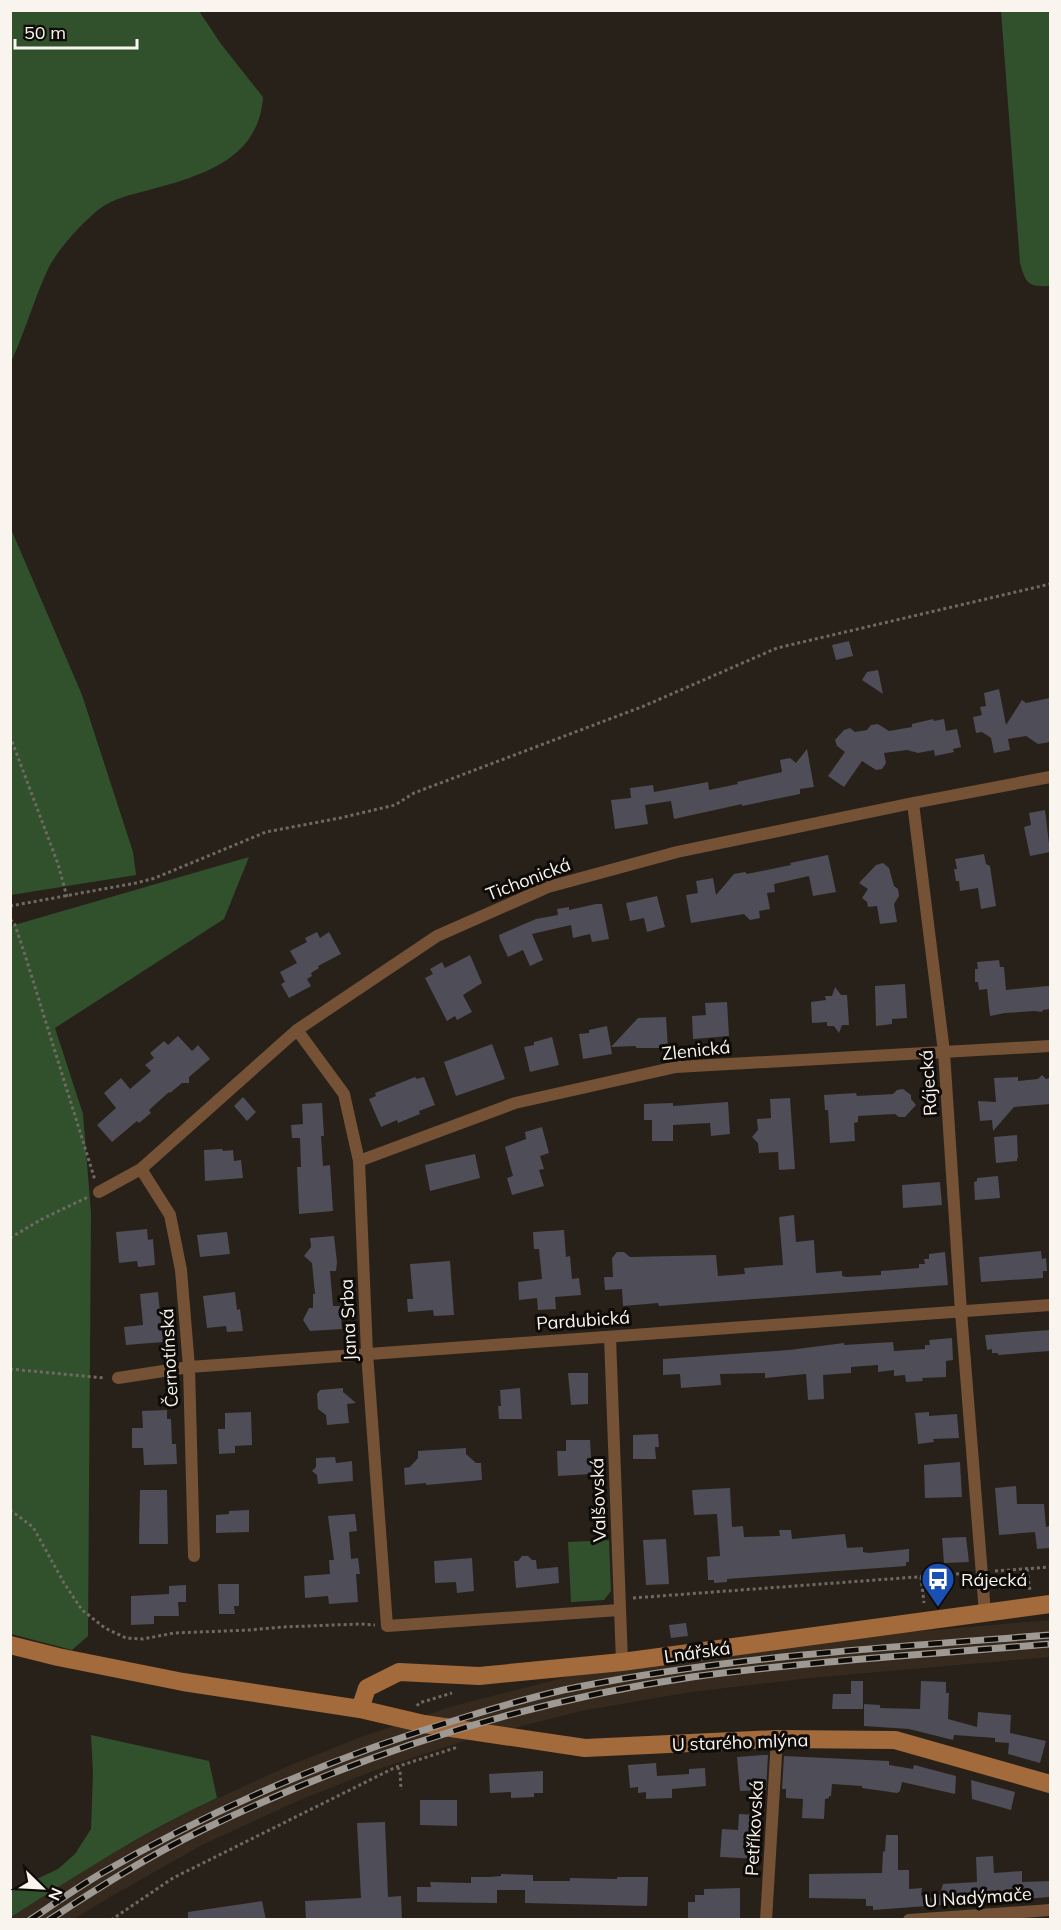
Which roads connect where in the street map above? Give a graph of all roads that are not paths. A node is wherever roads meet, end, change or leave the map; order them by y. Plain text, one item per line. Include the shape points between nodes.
1 (1050, 777) edge
2 (913, 803) junction
3 (297, 1030) junction
4 (1050, 1046) edge
5 (944, 1052) junction
6 (359, 1161) junction
7 (141, 1168) junction
8 (99, 1192) road end
9 (1050, 1305) edge
10 (960, 1312) junction
11 (610, 1337) junction
12 (367, 1353) junction
13 (189, 1367) junction
14 (118, 1378) road end
15 (194, 1556) dead end
16 (619, 1605) junction
17 (1042, 1606) edge
18 (985, 1613) junction
19 (10, 1645) edge
20 (622, 1662) junction
21 (360, 1709) junction
22 (777, 1739) junction
23 (1050, 1784) edge
24 (1050, 1910) edge
25 (766, 1920) edge
26 (909, 1920) edge

1 - 2 street, Tichonická
2 - 3 street, Tichonická via 677,852 548,887 437,936
2 - 5 street, Rájecká
3 - 6 street, Jana Srba via 344,1094
3 - 7 street, Tichonická
4 - 5 street, Zlenická
5 - 6 street, Zlenická via 676,1067 515,1103
5 - 10 street, Rájecká
6 - 12 street, Jana Srba
7 - 8 street, Tichonická
7 - 13 street, Černotínská via 170,1215 181,1270
9 - 10 street, Pardubická
10 - 11 street, Pardubická
10 - 18 street, Rájecká
11 - 12 street, Pardubická
11 - 16 street, Valšovská
12 - 13 street, Pardubická
12 - 16 street, Jana Srba via 387,1626
13 - 14 street, Pardubická
13 - 15 street, Černotínská
16 - 20 street, Valšovská
17 - 18 street, Lnářská
18 - 20 street, Lnářská
19 - 21 street, U starého mlýna via 183,1682
20 - 21 street, Lnářská via 478,1676 399,1672 367,1688
21 - 22 street, U starého mlýna via 424,1724 585,1748
22 - 23 street, U starého mlýna via 895,1740
22 - 25 street, Petříkovská
24 - 26 street, U Nadýmače

